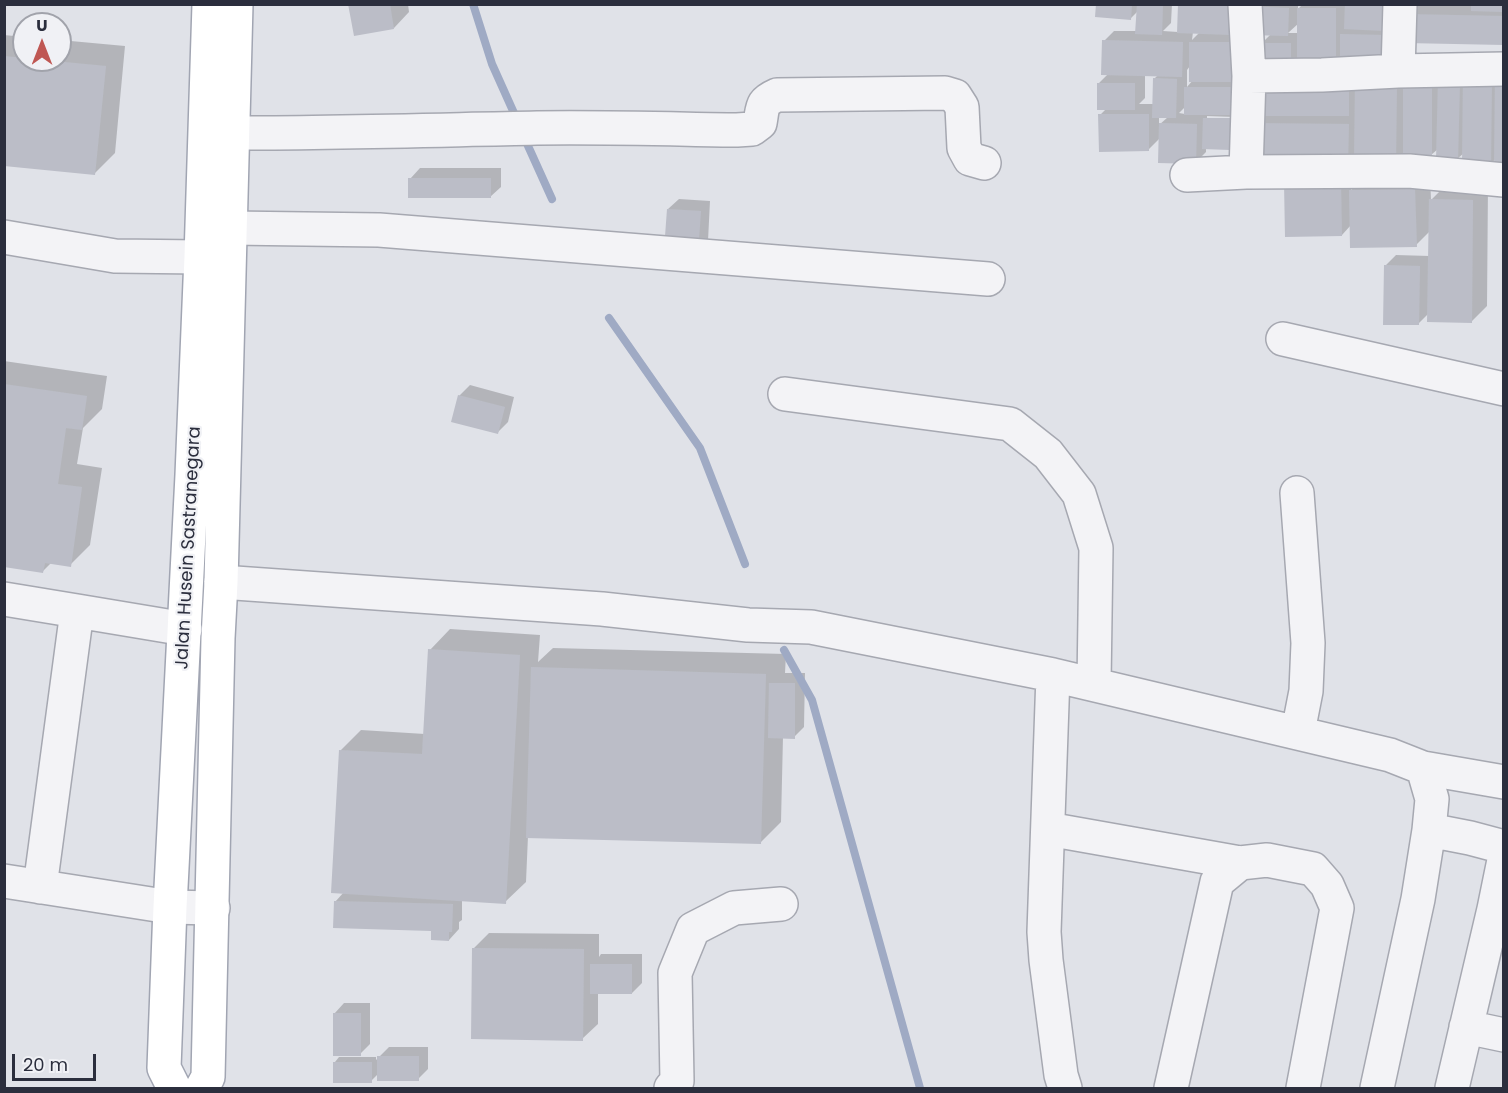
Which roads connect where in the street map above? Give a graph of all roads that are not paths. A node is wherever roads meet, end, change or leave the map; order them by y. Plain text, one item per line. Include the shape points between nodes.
1 (209, 4) edge
2 (236, 4) edge
3 (1245, 4) edge
4 (1400, 4) edge
5 (1503, 69) edge
6 (1398, 71) junction
7 (1249, 76) junction
8 (232, 133) junction
9 (984, 163) dead end
10 (1246, 172) junction
11 (1187, 175) dead end
12 (1503, 180) edge
13 (231, 228) junction
14 (4, 237) edge
15 (201, 257) junction
16 (988, 279) dead end
17 (1283, 339) dead end
18 (1503, 389) edge
19 (785, 394) dead end
20 (1297, 493) dead end
21 (221, 582) junction
22 (4, 599) edge
23 (77, 611) junction
24 (185, 629) junction
25 (1053, 675) junction
26 (1094, 684) junction
27 (1298, 732) junction
28 (1423, 768) junction
29 (1503, 782) edge
30 (1047, 829) junction
31 (1429, 830) junction
32 (1503, 847) edge
33 (1503, 860) edge
34 (1240, 863) junction
35 (4, 881) edge
36 (40, 887) junction
37 (781, 904) dead end
38 (170, 907) junction
39 (213, 908) junction
40 (1499, 910) edge
41 (1492, 972) edge
42 (1466, 1027) junction
43 (1503, 1035) edge
44 (174, 1089) edge
45 (202, 1089) edge
46 (671, 1089) edge
47 (1065, 1089) edge
48 (1171, 1089) edge
49 (1303, 1089) edge
50 (1377, 1089) edge
51 (1452, 1089) edge

1 - 15 main road, Jalan Husein Sastranegara
2 - 8 main road, Jalan Husein Sastranegara
3 - 7 street
4 - 6 street
5 - 6 street
6 - 7 street
7 - 10 street
8 - 9 street via 752,129 760,123 767,99 777,95 945,93 955,96 962,106 964,148 970,159
8 - 13 main road, Jalan Husein Sastranegara
10 - 11 street
10 - 12 street via 1409,171
13 - 16 street via 391,231
13 - 21 main road, Jalan Husein Sastranegara
14 - 15 street via 115,256
15 - 24 main road, Jalan Husein Sastranegara
17 - 18 street
19 - 26 street via 1010,424 1048,454 1079,494 1096,548
20 - 27 street via 1308,643 1306,690
21 - 25 street via 811,627
21 - 39 main road, Jalan Husein Sastranegara
22 - 23 street
23 - 24 street
23 - 36 street
24 - 38 main road, Jalan Husein Sastranegara
25 - 26 street
25 - 30 street
26 - 27 street
27 - 28 street via 1390,755
28 - 29 street
28 - 31 street via 1432,799
30 - 34 street
30 - 47 street via 1044,932
31 - 32 street
31 - 50 street
33 - 40 street
34 - 48 street via 1217,882
34 - 49 street via 1267,860 1313,869 1327,885 1337,908
35 - 36 street
36 - 38 street
37 - 46 street via 734,908 693,929 675,973 677,1081
38 - 39 street
38 - 44 main road, Jalan Husein Sastranegara via 164,1068
39 - 45 main road, Jalan Husein Sastranegara via 208,1077
40 - 41 street
41 - 42 street
42 - 43 street
42 - 51 street

